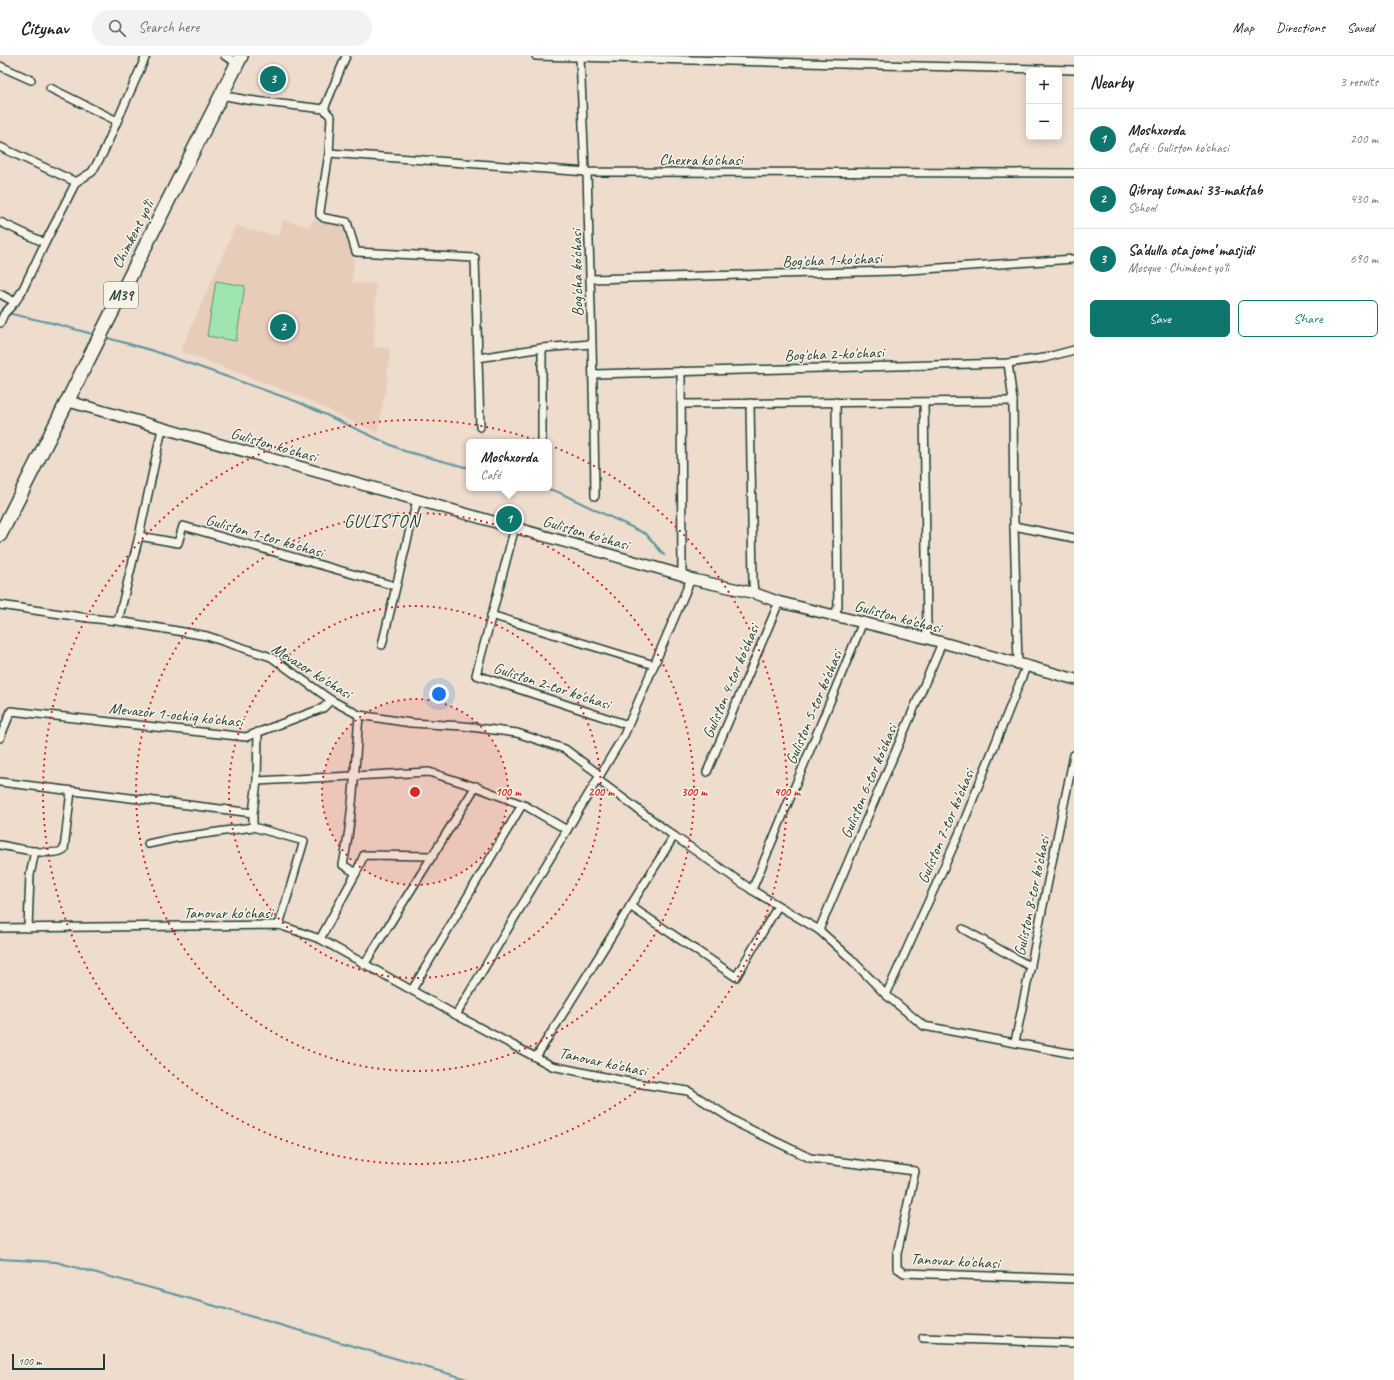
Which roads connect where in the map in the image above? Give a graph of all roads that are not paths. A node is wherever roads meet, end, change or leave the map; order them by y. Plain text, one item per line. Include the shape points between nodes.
1 (146, 56) edge
2 (225, 56) edge
3 (346, 56) edge
4 (536, 56) edge
5 (580, 57) junction
6 (239, 59) edge
7 (0, 66) edge
8 (1074, 70) edge
9 (31, 80) dead end
10 (50, 88) dead end
11 (221, 95) junction
12 (324, 108) junction
13 (117, 121) junction
14 (0, 147) edge
15 (329, 153) junction
16 (586, 172) junction
17 (1074, 173) edge
18 (76, 182) junction
19 (0, 222) edge
20 (45, 243) junction
21 (1074, 259) edge
22 (590, 279) junction
23 (0, 294) edge
24 (15, 302) junction
25 (0, 323) edge
26 (591, 344) junction
27 (542, 348) junction
28 (1074, 350) edge
29 (478, 358) junction
30 (1008, 363) junction
31 (681, 371) junction
32 (594, 374) junction
33 (67, 401) junction
34 (1013, 401) junction
35 (836, 402) junction
36 (924, 402) junction
37 (750, 403) junction
38 (682, 404) junction
39 (480, 427) dead end
40 (162, 429) junction
41 (542, 439) edge
42 (595, 496) dead end
43 (417, 500) junction
44 (1014, 526) junction
45 (515, 527) junction
46 (0, 535) edge
47 (139, 536) junction
48 (1074, 538) edge
49 (687, 577) junction
50 (395, 586) junction
51 (754, 593) junction
52 (779, 602) junction
53 (0, 605) edge
54 (491, 615) junction
55 (834, 615) junction
56 (118, 621) junction
57 (863, 622) junction
58 (926, 638) junction
59 (942, 643) junction
60 (382, 645) dead end
61 (654, 665) junction
62 (1022, 666) junction
63 (1074, 679) edge
64 (331, 700) junction
65 (359, 715) junction
66 (628, 725) junction
67 (258, 732) junction
68 (0, 738) edge
69 (1074, 755) edge
70 (707, 772) dead end
71 (354, 774) junction
72 (599, 778) junction
73 (257, 781) junction
74 (0, 782) edge
75 (476, 786) junction
76 (71, 791) junction
77 (522, 805) junction
78 (253, 813) junction
79 (253, 827) junction
80 (567, 830) junction
81 (674, 836) junction
82 (148, 844) dead end
83 (0, 845) edge
84 (35, 851) junction
85 (432, 856) junction
86 (356, 873) junction
87 (752, 890) junction
88 (630, 906) junction
89 (778, 906) junction
90 (279, 925) junction
91 (0, 928) edge
92 (28, 928) junction
93 (963, 929) dead end
94 (819, 930) junction
95 (320, 939) junction
96 (364, 965) junction
97 (1030, 967) junction
98 (412, 990) junction
99 (886, 995) junction
100 (456, 1015) junction
101 (1015, 1042) junction
102 (1074, 1054) edge
103 (536, 1057) junction
104 (1074, 1279) edge
105 (923, 1338) dead end
106 (1074, 1343) edge

1 - 13 street
2 - 6 street
3 - 12 street
4 - 5 street
5 - 8 street
5 - 16 street, Bog'cha ko'chasi
6 - 11 highway, Chimkent yo‘li / M39
7 - 9 street
10 - 13 street
11 - 12 street
11 - 33 highway, Chimkent yo‘li / M39
12 - 15 street via 331,117
13 - 18 street via 92,172
14 - 18 street
15 - 16 street, Chexra ko'chasi
15 - 29 street via 320,215 347,222 356,252 475,258
16 - 17 street, Chexra ko'chasi
16 - 22 street, Bog'cha ko'chasi
18 - 20 street
19 - 20 street
20 - 24 street via 29,279
21 - 22 street, Bog'cha 1-ko'chasi via 895,271
22 - 26 street, Bog'cha ko'chasi
23 - 24 street
24 - 25 street
26 - 27 street
26 - 32 street, Bog'cha ko'chasi
27 - 29 street
27 - 41 street
28 - 30 street, Bog'cha 2-ko'chasi via 1044,358
29 - 39 street
30 - 31 street, Bog'cha 2-ko'chasi
30 - 34 street
31 - 32 street, Bog'cha 2-ko'chasi
31 - 38 street
32 - 42 street, Bog'cha ko'chasi
33 - 40 main road, Guliston ko'chasi
33 - 46 highway, Chimkent yo‘li / M39
34 - 36 street
34 - 44 street
35 - 36 street
35 - 37 street
35 - 55 street via 838,607
36 - 58 street
37 - 38 street
37 - 51 street
38 - 49 street
40 - 43 main road, Guliston ko'chasi
40 - 47 street
43 - 45 main road, Guliston ko'chasi
43 - 50 street
44 - 48 street
44 - 62 street
45 - 49 main road, Guliston ko'chasi
45 - 54 street, Guliston 2-tor ko'chasi
47 - 50 street, Guliston 1-tor ko'chasi via 178,543 183,526
47 - 56 street
49 - 51 main road, Guliston ko'chasi
49 - 61 street
50 - 60 street
51 - 52 main road, Guliston ko'chasi
52 - 55 main road, Guliston ko'chasi
52 - 70 street, Guliston 4-tor ko'chasi
53 - 56 street, Mevazor ko'chasi
54 - 61 street
54 - 66 street, Guliston 2-tor ko'chasi via 476,675
55 - 57 main road, Guliston ko'chasi
56 - 64 street, Mevazor ko'chasi via 206,636 271,657
57 - 58 main road, Guliston ko'chasi
57 - 87 street, Guliston 5-tor ko'chasi
58 - 59 main road, Guliston ko'chasi
59 - 62 main road, Guliston ko'chasi
59 - 94 street, Guliston 6-tor ko'chasi
61 - 66 street
62 - 63 main road, Guliston ko'chasi
62 - 99 street, Guliston 7-tor ko'chasi via 959,834
64 - 65 street, Mevazor ko'chasi
64 - 67 street, Mevazor 1-ochiq ko'chasi via 323,708
65 - 71 street
65 - 72 street, Mevazor ko'chasi via 411,723 517,733 565,749
66 - 72 street
67 - 68 street, Mevazor 1-ochiq ko'chasi via 246,737 11,711
67 - 73 street
69 - 97 street, Guliston 8-tor ko'chasi
71 - 73 street
71 - 75 street via 429,772
71 - 86 street via 349,835 343,865
72 - 80 street
72 - 81 street, Mevazor ko'chasi
73 - 78 street
74 - 76 street
75 - 77 street
75 - 85 street
76 - 78 street
76 - 84 street via 63,851
77 - 80 street
77 - 98 street
78 - 79 street
79 - 82 street
79 - 90 street via 304,841
80 - 100 street
81 - 87 street, Mevazor ko'chasi
81 - 88 street
83 - 84 street
84 - 92 street via 30,875
85 - 86 street via 364,855
85 - 96 street
86 - 95 street
87 - 89 street, Mevazor ko'chasi
88 - 89 street via 736,977
88 - 103 street
89 - 94 street, Mevazor ko'chasi
90 - 92 street, Tanovar ko'chasi
90 - 95 street, Tanovar ko'chasi
91 - 92 street, Tanovar ko'chasi
93 - 97 street
94 - 99 street, Mevazor ko'chasi
95 - 96 street, Tanovar ko'chasi
96 - 98 street, Tanovar ko'chasi
97 - 101 street, Guliston 8-tor ko'chasi
98 - 100 street, Tanovar ko'chasi
99 - 101 street, Mevazor ko'chasi via 924,1026
100 - 103 street, Tanovar ko'chasi
101 - 102 street, Mevazor ko'chasi
103 - 104 street, Tanovar ko'chasi via 552,1066 688,1091 741,1124 810,1158 915,1171 897,1254 897,1268 904,1273
105 - 106 street

